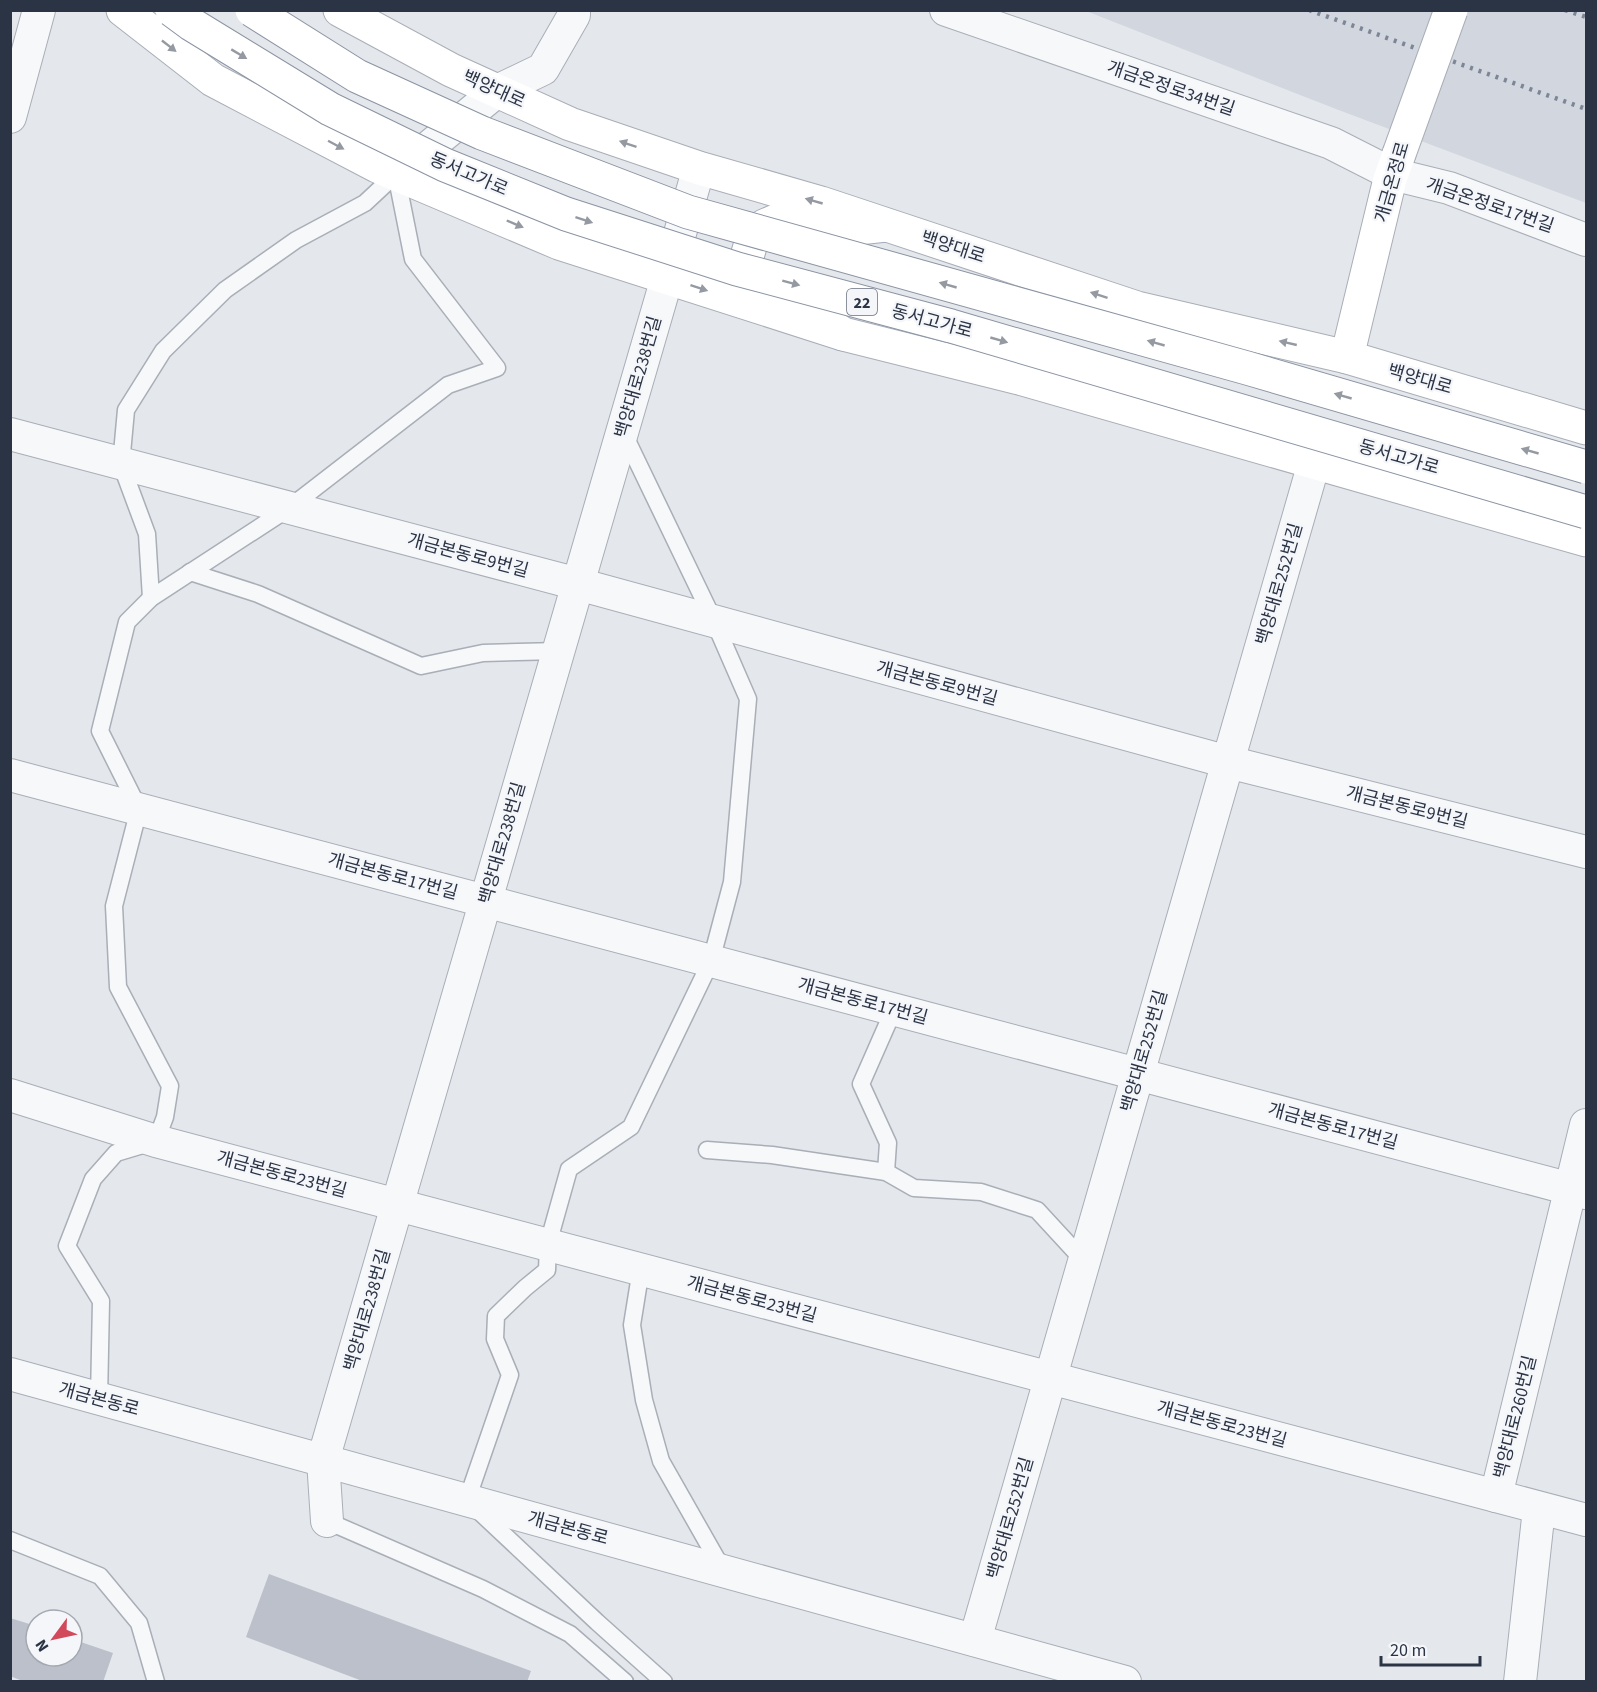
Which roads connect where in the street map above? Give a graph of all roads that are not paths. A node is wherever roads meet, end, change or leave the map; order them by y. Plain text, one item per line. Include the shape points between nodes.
1 (39, 10) edge
2 (123, 10) edge
3 (172, 10) edge
4 (252, 10) edge
5 (340, 10) edge
6 (574, 10) edge
7 (946, 10) edge
8 (1451, 10) edge
9 (496, 91) junction
10 (11, 112) edge
11 (1395, 164) junction
12 (699, 168) junction
13 (396, 174) junction
14 (886, 225) junction
15 (1587, 240) edge
16 (667, 278) junction
17 (843, 334) junction
18 (1347, 357) junction
19 (1587, 428) edge
20 (622, 430) junction
21 (10, 434) edge
22 (1314, 462) junction
23 (121, 464) junction
24 (1587, 467) edge
25 (289, 508) junction
26 (1587, 512) edge
27 (1587, 540) edge
28 (190, 572) junction
29 (578, 584) junction
30 (151, 598) junction
31 (714, 621) junction
32 (558, 651) junction
33 (1228, 762) junction
34 (10, 775) edge
35 (140, 809) junction
36 (1587, 852) edge
37 (485, 901) junction
38 (711, 961) junction
39 (894, 1009) junction
40 (1137, 1075) junction
41 (10, 1095) edge
42 (1587, 1125) edge
43 (156, 1141) junction
44 (706, 1150) dead end
45 (886, 1172) junction
46 (1579, 1191) edge
47 (397, 1204) junction
48 (548, 1244) junction
49 (1084, 1261) junction
50 (641, 1269) junction
51 (10, 1374) edge
52 (1050, 1378) junction
53 (99, 1398) junction
54 (323, 1460) junction
55 (1496, 1496) junction
56 (467, 1500) junction
57 (1539, 1509) junction
58 (327, 1521) joint
59 (1587, 1521) edge
60 (10, 1540) edge
61 (724, 1571) junction
62 (975, 1640) junction
63 (156, 1682) edge
64 (625, 1682) edge
65 (664, 1682) edge
66 (1125, 1682) edge
67 (1520, 1682) edge

1 - 10 street
2 -> 13 main road via 213,80
3 -> 26 main road, 동서고가로 / 22, bridge via 330,109 445,165 566,214 737,269 951,326
24 -> 4 main road, 22, bridge via 688,212 482,133 357,76
5 - 9 main road, 백양대로
6 - 9 street via 543,69
7 - 11 street, 개금온정로34번길
8 - 11 main road, 개금온정로, bridge
12 -> 9 main road, 백양대로 via 570,124
9 - 13 street
11 - 15 street, 개금온정로17번길
11 - 18 main road, 개금온정로
14 -> 12 main road, 백양대로
12 - 16 street, 백양대로238번길
13 -> 16 main road via 559,243
13 - 23 lane via 365,203 296,240 225,290 163,351 126,410
13 - 25 lane via 413,259 497,368 448,385
14 - 17 main road via 840,231 795,219 778,220 764,226 751,243 746,260 761,294 775,303 813,313
18 -> 14 main road, 백양대로 via 1137,308
16 -> 17 main road
16 - 20 street, 백양대로238번길
17 - 22 main road via 1019,378
18 - 19 main road, 백양대로
20 - 29 street, 백양대로238번길
20 - 31 lane
21 - 23 street, 개금본동로9번길
22 - 27 main road
22 - 33 street, 백양대로252번길
23 - 25 street, 개금본동로9번길
23 - 30 lane via 147,534
25 - 28 lane
25 - 29 street, 개금본동로9번길
28 - 30 lane
28 - 32 lane via 258,594 421,666 483,652
29 - 31 street, 개금본동로9번길
29 - 32 street, 백양대로238번길
30 - 35 lane via 127,622 100,731
31 - 33 street, 개금본동로9번길
31 - 38 lane via 748,699 732,882
32 - 37 street, 백양대로238번길
33 - 36 street, 개금본동로9번길
33 - 40 street, 백양대로252번길
34 - 35 street, 개금본동로17번길
35 - 37 street, 개금본동로17번길
35 - 43 lane via 114,906 118,987 170,1086
37 - 38 street, 개금본동로17번길
37 - 47 street, 백양대로238번길
38 - 39 street, 개금본동로17번길
38 - 48 lane via 631,1127 569,1169
39 - 40 street, 개금본동로17번길
39 - 45 lane via 861,1084 888,1143
40 - 46 street, 개금본동로17번길
40 - 49 street, 백양대로252번길
41 - 43 street, 개금본동로23번길
42 - 46 street, 백양대로260번길
43 - 47 street, 개금본동로23번길
43 - 53 lane via 116,1153 93,1179 67,1245 101,1301
44 - 45 lane via 772,1155
45 - 49 lane via 914,1188 981,1192 1037,1210
46 - 55 street, 백양대로260번길
47 - 48 street, 개금본동로23번길
47 - 54 street, 백양대로238번길
48 - 50 street, 개금본동로23번길
48 - 56 lane via 548,1270 496,1316 495,1339 510,1375
49 - 52 street, 백양대로252번길
50 - 52 street, 개금본동로23번길
50 - 61 lane via 632,1324 644,1400 661,1461
51 - 53 street, 개금본동로
52 - 55 street, 개금본동로23번길
52 - 62 street, 백양대로252번길
53 - 54 street, 개금본동로
54 - 56 street, 개금본동로
54 - 58 street, 백양대로238번길
55 - 57 street, 백양대로260번길
56 - 61 street, 개금본동로
56 - 65 lane
57 - 59 street
57 - 67 street
58 - 64 lane via 483,1589 570,1634
60 - 63 lane via 100,1576 139,1623
61 - 62 street, 개금본동로
62 - 66 street, 개금본동로

